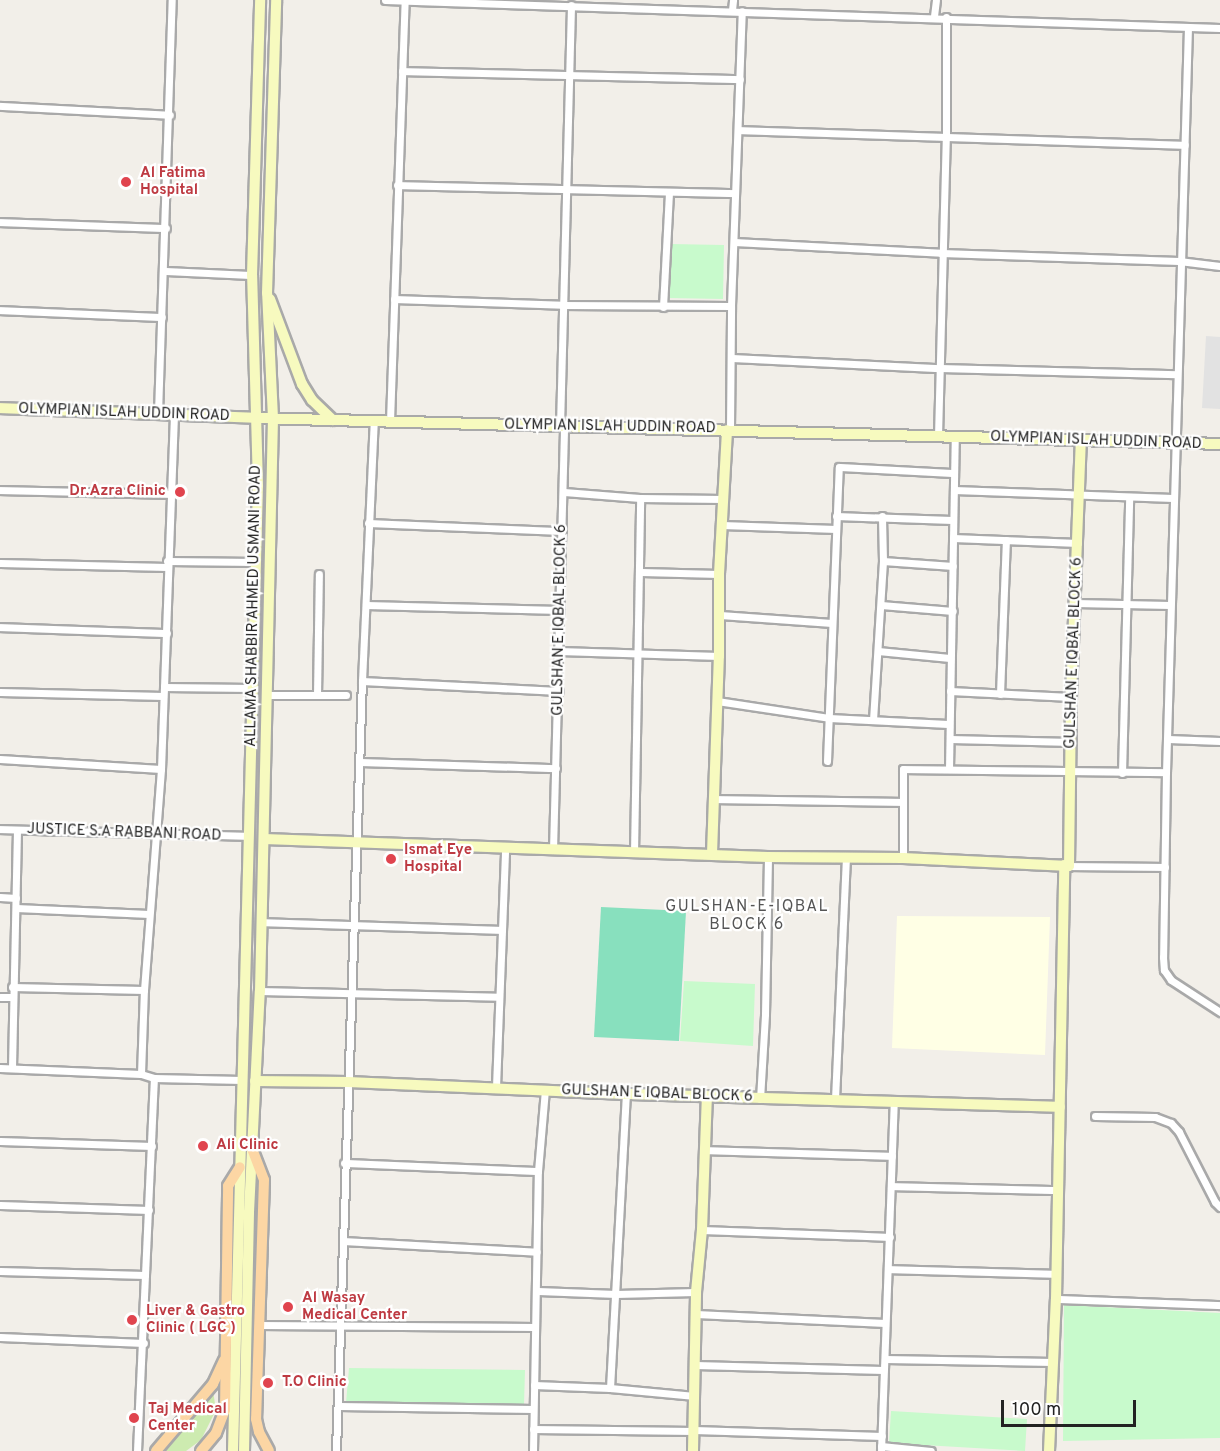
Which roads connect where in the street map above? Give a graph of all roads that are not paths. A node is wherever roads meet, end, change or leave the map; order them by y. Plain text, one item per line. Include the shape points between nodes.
1 (172, 0) edge
2 (260, 0) edge
3 (276, 0) edge
4 (385, 0) edge
5 (733, 0) edge
6 (936, 0) edge
7 (400, 1) edge
8 (556, 2) edge
9 (571, 5) junction
10 (732, 10) junction
11 (742, 11) junction
12 (934, 16) junction
13 (946, 17) junction
14 (1188, 27) junction
15 (1220, 28) edge
16 (402, 71) junction
17 (568, 76) junction
18 (740, 79) junction
19 (0, 106) edge
20 (170, 115) junction
21 (739, 130) junction
22 (946, 137) junction
23 (1185, 145) junction
24 (397, 185) junction
25 (566, 189) junction
26 (669, 192) junction
27 (735, 193) junction
28 (0, 222) edge
29 (166, 228) junction
30 (734, 242) junction
31 (941, 254) junction
32 (1179, 261) junction
33 (1220, 266) edge
34 (164, 272) junction
35 (252, 275) junction
36 (267, 293) junction
37 (394, 299) junction
38 (562, 305) junction
39 (731, 306) junction
40 (663, 307) junction
41 (0, 310) edge
42 (162, 317) junction
43 (732, 358) junction
44 (940, 368) junction
45 (1177, 374) junction
46 (0, 408) edge
47 (158, 413) junction
48 (174, 415) junction
49 (256, 418) junction
50 (273, 418) junction
51 (333, 420) junction
52 (374, 421) junction
53 (390, 421) junction
54 (562, 426) junction
55 (728, 430) junction
56 (938, 436) junction
57 (955, 436) junction
58 (1081, 440) junction
59 (1176, 443) junction
60 (1220, 444) edge
61 (953, 473) junction
62 (0, 490) edge
63 (954, 490) junction
64 (564, 492) junction
65 (171, 494) junction
66 (1079, 497) junction
67 (1129, 497) junction
68 (640, 498) junction
69 (1173, 498) junction
70 (723, 499) junction
71 (836, 516) junction
72 (882, 516) junction
73 (952, 520) junction
74 (368, 523) junction
75 (722, 525) junction
76 (836, 529) junction
77 (562, 531) junction
78 (953, 538) junction
79 (1006, 540) junction
80 (1078, 543) junction
81 (883, 561) junction
82 (0, 562) edge
83 (256, 562) junction
84 (167, 564) junction
85 (953, 566) junction
86 (640, 572) junction
87 (319, 574) dead end
88 (719, 574) junction
89 (1075, 603) junction
90 (1126, 603) junction
91 (366, 605) junction
92 (880, 605) junction
93 (1170, 605) junction
94 (560, 610) junction
95 (953, 611) junction
96 (720, 615) junction
97 (832, 622) junction
98 (0, 627) edge
99 (167, 633) junction
100 (559, 651) junction
101 (878, 651) junction
102 (638, 653) junction
103 (720, 656) junction
104 (950, 658) junction
105 (362, 681) junction
106 (164, 687) junction
107 (251, 688) junction
108 (559, 691) junction
109 (950, 691) junction
110 (0, 692) edge
111 (1000, 694) junction
112 (267, 695) junction
113 (317, 695) junction
114 (346, 695) dead end
115 (163, 696) junction
116 (1071, 697) junction
117 (717, 700) junction
118 (830, 717) junction
119 (873, 720) junction
120 (948, 724) junction
121 (950, 739) junction
122 (1168, 739) junction
123 (1220, 741) edge
124 (1072, 742) junction
125 (0, 759) edge
126 (827, 761) dead end
127 (360, 762) junction
128 (556, 768) junction
129 (949, 769) junction
130 (160, 770) junction
131 (1071, 771) junction
132 (1166, 772) junction
133 (1122, 773) junction
134 (714, 799) junction
135 (902, 802) junction
136 (0, 829) edge
137 (17, 830) junction
138 (155, 833) junction
139 (249, 836) junction
140 (264, 838) junction
141 (356, 842) junction
142 (504, 848) junction
143 (553, 850) junction
144 (634, 853) junction
145 (712, 854) junction
146 (768, 857) junction
147 (903, 858) junction
148 (846, 859) junction
149 (1067, 866) junction
150 (1166, 867) junction
151 (0, 897) edge
152 (16, 898) junction
153 (16, 908) junction
154 (149, 914) junction
155 (261, 922) junction
156 (353, 925) junction
157 (500, 930) junction
158 (12, 987) junction
159 (144, 990) junction
160 (260, 991) junction
161 (352, 994) junction
162 (0, 997) edge
163 (12, 997) junction
164 (498, 997) junction
165 (1220, 1012) edge
166 (0, 1068) edge
167 (12, 1068) junction
168 (141, 1074) junction
169 (154, 1078) junction
170 (242, 1080) junction
171 (255, 1081) junction
172 (348, 1082) junction
173 (496, 1087) junction
174 (545, 1090) junction
175 (626, 1094) junction
176 (707, 1096) junction
177 (760, 1099) junction
178 (836, 1099) junction
179 (894, 1101) junction
180 (1060, 1107) junction
181 (1095, 1116) dead end
182 (0, 1141) edge
183 (152, 1146) junction
184 (251, 1146) junction
185 (705, 1150) junction
186 (892, 1156) junction
187 (344, 1163) junction
188 (240, 1167) junction
189 (538, 1171) junction
190 (891, 1186) junction
191 (1058, 1190) junction
192 (0, 1205) edge
193 (1220, 1207) edge
194 (149, 1210) junction
195 (244, 1212) junction
196 (702, 1230) junction
197 (890, 1237) junction
198 (343, 1241) junction
199 (537, 1252) junction
200 (888, 1269) junction
201 (0, 1271) edge
202 (1057, 1274) junction
203 (145, 1275) junction
204 (538, 1291) junction
205 (696, 1292) junction
206 (616, 1294) junction
207 (1056, 1299) junction
208 (1220, 1305) edge
209 (696, 1314) junction
210 (339, 1323) junction
211 (885, 1323) junction
212 (259, 1325) junction
213 (535, 1326) junction
214 (0, 1337) edge
215 (144, 1343) junction
216 (226, 1354) junction
217 (885, 1359) junction
218 (1053, 1362) junction
219 (695, 1365) junction
220 (883, 1370) junction
221 (534, 1385) junction
222 (610, 1388) junction
223 (695, 1396) junction
224 (339, 1406) junction
225 (533, 1409) junction
226 (532, 1429) junction
227 (694, 1431) junction
228 (882, 1436) junction
229 (1049, 1447) edge
230 (881, 1449) edge
231 (137, 1451) edge
232 (156, 1451) edge
233 (201, 1451) edge
234 (233, 1451) edge
235 (244, 1451) edge
236 (269, 1451) edge
237 (336, 1451) edge
238 (533, 1451) edge
239 (693, 1451) edge
240 (931, 1451) edge

1 - 20 street
2 - 35 street, ALLAMA SHABBIR AHMED USMANI ROAD
3 - 36 street, ALLAMA SHABBIR AHMED USMANI ROAD
4 - 7 street
5 - 10 street
6 - 12 street
7 - 8 street
7 - 16 street
8 - 9 street
9 - 10 street
9 - 17 street, GULSHAN E IQBAL BLOCK 6
10 - 11 street
11 - 12 street
11 - 18 street
12 - 13 street
13 - 14 street
13 - 22 street
14 - 15 street
14 - 23 street
16 - 17 street
16 - 24 street
17 - 18 street
17 - 25 street, GULSHAN E IQBAL BLOCK 6
18 - 21 street
19 - 20 street
20 - 29 street
21 - 22 street
21 - 27 street
22 - 23 street
22 - 31 street
23 - 32 street
24 - 25 street
24 - 37 street
25 - 26 street
25 - 38 street, GULSHAN E IQBAL BLOCK 6
26 - 27 street
26 - 40 street
27 - 30 street
28 - 29 street
29 - 34 street
30 - 31 street
30 - 39 street
31 - 32 street
31 - 44 street
32 - 33 street
32 - 45 street
34 - 35 street
34 - 42 street
35 - 49 street, ALLAMA SHABBIR AHMED USMANI ROAD
36 - 50 street, ALLAMA SHABBIR AHMED USMANI ROAD
36 - 51 street via 302,384
37 - 38 street
37 - 53 street
38 - 40 street
38 - 54 street, GULSHAN E IQBAL BLOCK 6
39 - 40 street
39 - 43 street
41 - 42 street
42 - 47 street
43 - 44 street
43 - 55 street
44 - 45 street
44 - 56 street
45 - 59 street
46 - 47 street, OLYMPIAN ISLAH UDDIN ROAD
47 - 48 street, OLYMPIAN ISLAH UDDIN ROAD
48 - 49 street, OLYMPIAN ISLAH UDDIN ROAD
48 - 65 street
49 - 50 street, OLYMPIAN ISLAH UDDIN ROAD
49 - 83 street, ALLAMA SHABBIR AHMED USMANI ROAD
50 - 51 street, OLYMPIAN ISLAH UDDIN ROAD
50 - 112 street, ALLAMA SHABBIR AHMED USMANI ROAD
51 - 52 street, OLYMPIAN ISLAH UDDIN ROAD
52 - 53 street, OLYMPIAN ISLAH UDDIN ROAD
52 - 74 street
53 - 54 street, OLYMPIAN ISLAH UDDIN ROAD
54 - 55 street, OLYMPIAN ISLAH UDDIN ROAD
54 - 64 street, GULSHAN E IQBAL BLOCK 6
55 - 56 street, OLYMPIAN ISLAH UDDIN ROAD
55 - 70 street
56 - 57 street, OLYMPIAN ISLAH UDDIN ROAD
57 - 58 street, OLYMPIAN ISLAH UDDIN ROAD
57 - 61 street
58 - 59 street, OLYMPIAN ISLAH UDDIN ROAD
58 - 66 street, GULSHAN E IQBAL BLOCK 6
59 - 60 street, OLYMPIAN ISLAH UDDIN ROAD
59 - 69 street
61 - 63 street
61 - 71 street via 839,467
62 - 65 street
63 - 66 street
63 - 73 street
64 - 68 street
64 - 77 street, GULSHAN E IQBAL BLOCK 6
65 - 84 street
66 - 67 street
66 - 80 street, GULSHAN E IQBAL BLOCK 6
67 - 69 street
67 - 90 street
68 - 70 street
68 - 86 street
69 - 93 street
70 - 75 street
71 - 72 street
71 - 76 street
72 - 73 street
72 - 81 street
73 - 78 street
74 - 77 street
74 - 91 street
75 - 76 street
75 - 88 street
76 - 97 street
77 - 94 street, GULSHAN E IQBAL BLOCK 6
78 - 79 street
78 - 85 street
79 - 80 street
79 - 111 street
80 - 89 street, GULSHAN E IQBAL BLOCK 6
81 - 85 street
81 - 92 street
82 - 84 street
83 - 84 street
83 - 107 street, ALLAMA SHABBIR AHMED USMANI ROAD
84 - 99 street
85 - 95 street
86 - 88 street
86 - 102 street
87 - 113 street
88 - 96 street
89 - 90 street
89 - 116 street, GULSHAN E IQBAL BLOCK 6
90 - 93 street
90 - 133 street
91 - 94 street
91 - 105 street
92 - 95 street
92 - 101 street
93 - 122 street
94 - 100 street, GULSHAN E IQBAL BLOCK 6
95 - 104 street
96 - 97 street
96 - 103 street
97 - 118 street
98 - 99 street
99 - 106 street
100 - 102 street
100 - 108 street, GULSHAN E IQBAL BLOCK 6
101 - 104 street
101 - 119 street
102 - 103 street
102 - 144 street
103 - 117 street
104 - 109 street
105 - 108 street
105 - 127 street
106 - 107 street
106 - 115 street
107 - 139 street, ALLAMA SHABBIR AHMED USMANI ROAD
108 - 128 street, GULSHAN E IQBAL BLOCK 6
109 - 111 street
109 - 120 street
110 - 115 street
111 - 116 street
112 - 113 street
112 - 140 street, ALLAMA SHABBIR AHMED USMANI ROAD
113 - 114 street
115 - 130 street
116 - 124 street, GULSHAN E IQBAL BLOCK 6
117 - 118 street
117 - 134 street
118 - 119 street
118 - 126 street
119 - 120 street
120 - 121 street
121 - 124 street
121 - 129 street
122 - 123 street
122 - 132 street
124 - 131 street, GULSHAN E IQBAL BLOCK 6
125 - 130 street
127 - 128 street
127 - 141 street
128 - 143 street, GULSHAN E IQBAL BLOCK 6
129 - 131 street
129 - 135 street via 903,769
130 - 138 street
131 - 133 street
131 - 149 street, GULSHAN E IQBAL BLOCK 6
132 - 133 street
132 - 150 street
134 - 135 street
134 - 145 street
135 - 147 street
136 - 137 street, JUSTICE S.A RABBANI ROAD
137 - 138 street, JUSTICE S.A RABBANI ROAD
137 - 152 street
138 - 139 street, JUSTICE S.A RABBANI ROAD
138 - 154 street
139 - 170 street, ALLAMA SHABBIR AHMED USMANI ROAD
140 - 141 street
140 - 155 street, ALLAMA SHABBIR AHMED USMANI ROAD
141 - 142 street
141 - 156 street
142 - 143 street
142 - 157 street
143 - 144 street
144 - 145 street
145 - 146 street
146 - 148 street
146 - 177 street
147 - 148 street
147 - 149 street
148 - 178 street
149 - 150 street
149 - 180 street, GULSHAN E IQBAL BLOCK 6
150 - 165 street via 1164,970 1171,980
151 - 152 street
152 - 153 street
153 - 154 street
153 - 158 street
154 - 159 street
155 - 156 street
155 - 160 street, ALLAMA SHABBIR AHMED USMANI ROAD
156 - 157 street
156 - 161 street
157 - 164 street
158 - 159 street
158 - 163 street
159 - 168 street
160 - 161 street
160 - 171 street, ALLAMA SHABBIR AHMED USMANI ROAD
161 - 164 street
161 - 172 street
162 - 163 street
163 - 167 street
164 - 173 street
166 - 167 street
167 - 168 street
168 - 169 street
169 - 170 street
169 - 183 street
170 - 188 street, ALLAMA SHABBIR AHMED USMANI ROAD
171 - 172 street, GULSHAN E IQBAL BLOCK 6
171 - 184 street, ALLAMA SHABBIR AHMED USMANI ROAD
172 - 173 street, GULSHAN E IQBAL BLOCK 6
172 - 187 street
173 - 174 street, GULSHAN E IQBAL BLOCK 6
174 - 175 street, GULSHAN E IQBAL BLOCK 6
174 - 189 street
175 - 176 street, GULSHAN E IQBAL BLOCK 6
175 - 206 street
176 - 177 street, GULSHAN E IQBAL BLOCK 6
176 - 185 street
177 - 178 street, GULSHAN E IQBAL BLOCK 6
178 - 179 street, GULSHAN E IQBAL BLOCK 6
179 - 180 street, GULSHAN E IQBAL BLOCK 6
179 - 186 street
180 - 191 street, GULSHAN E IQBAL BLOCK 6
181 - 193 street via 1155,1117 1171,1123
182 - 183 street
183 - 194 street
184 - 195 street, ALLAMA SHABBIR AHMED USMANI ROAD
184 - 212 main road via 264,1180
185 - 186 street
185 - 196 street
186 - 190 street
187 - 189 street
187 - 198 street
188 - 195 street, ALLAMA SHABBIR AHMED USMANI ROAD
188 - 216 main road via 228,1186
189 - 199 street
190 - 191 street
190 - 197 street
191 - 202 street, GULSHAN E IQBAL BLOCK 6
192 - 194 street
194 - 203 street
195 - 234 street
195 - 235 street
196 - 197 street
196 - 205 street
197 - 200 street
198 - 199 street
198 - 210 street
199 - 204 street
200 - 202 street
200 - 211 street
201 - 203 street
202 - 207 street, GULSHAN E IQBAL BLOCK 6
203 - 215 street
204 - 206 street
204 - 213 street
205 - 206 street
205 - 209 street
206 - 222 street
207 - 208 street
207 - 218 street, GULSHAN E IQBAL BLOCK 6
209 - 211 street
209 - 219 street
210 - 212 street
210 - 213 street
210 - 224 street
211 - 217 street
212 - 236 main road via 256,1419
213 - 221 street
214 - 215 street
215 - 231 street
216 - 232 main road via 213,1384
216 - 233 main road via 225,1410 216,1433
217 - 218 street
217 - 220 street
218 - 229 street, GULSHAN E IQBAL BLOCK 6
219 - 220 street
219 - 223 street
220 - 228 street
221 - 222 street
221 - 225 street
222 - 223 street
223 - 227 street
224 - 225 street
224 - 237 street
225 - 226 street
226 - 227 street
226 - 238 street
227 - 228 street
227 - 239 street
228 - 230 street
230 - 240 street

